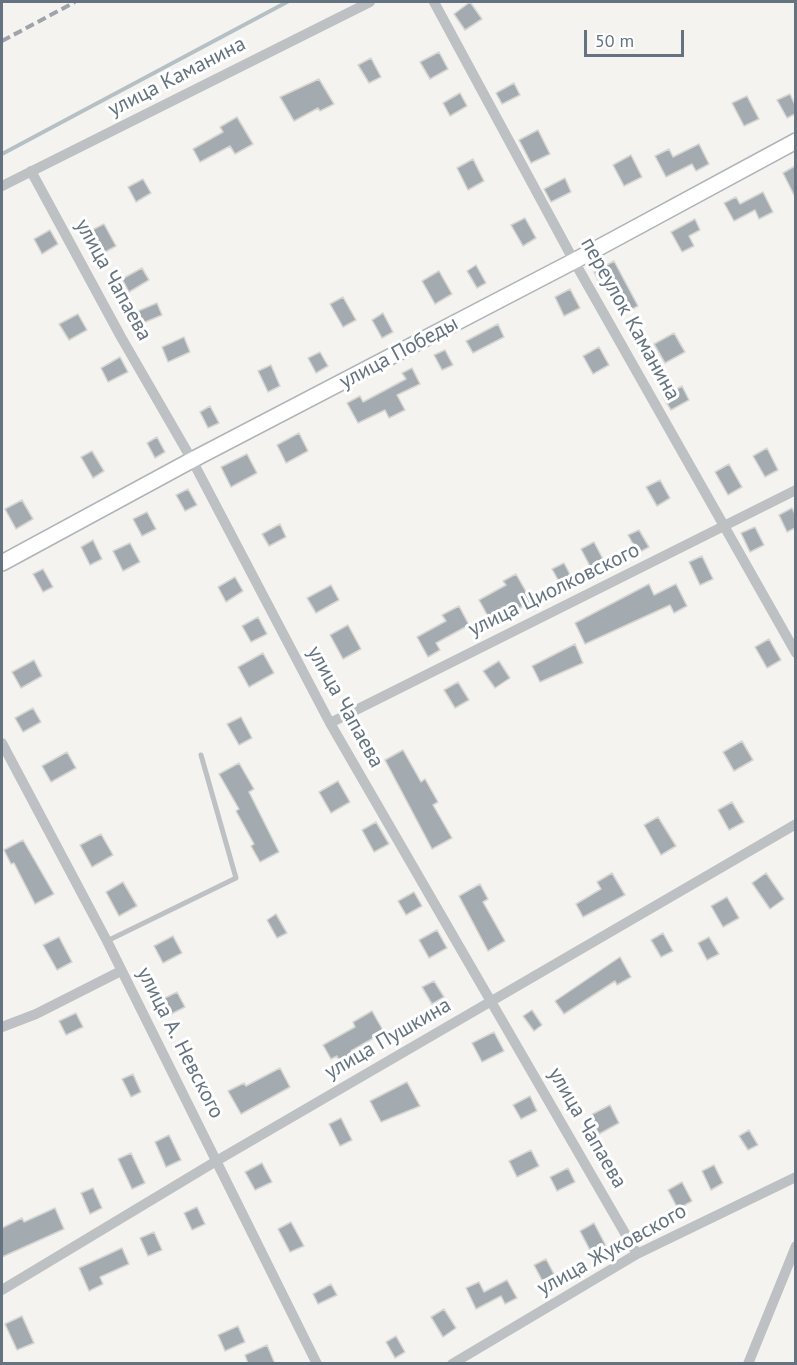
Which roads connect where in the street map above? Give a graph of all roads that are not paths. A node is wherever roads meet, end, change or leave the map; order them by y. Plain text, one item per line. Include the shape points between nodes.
1 (370, 2) edge
2 (434, 2) edge
3 (795, 141) edge
4 (31, 171) junction
5 (2, 186) edge
6 (574, 261) junction
7 (192, 460) junction
8 (795, 490) edge
9 (724, 527) junction
10 (2, 563) edge
11 (795, 653) edge
12 (330, 723) junction
13 (2, 743) edge
14 (201, 755) dead end
15 (795, 824) edge
16 (107, 941) junction
17 (121, 971) junction
18 (492, 1001) junction
19 (2, 1027) edge
20 (218, 1160) junction
21 (795, 1177) edge
22 (795, 1246) edge
23 (637, 1254) junction
24 (2, 1290) edge
25 (317, 1364) edge
26 (452, 1364) edge
27 (748, 1364) edge

1 - 4 street, улица Каманина
2 - 6 street, переулок Каманина
3 - 6 street, улица Победы
4 - 5 street, улица Каманина
4 - 7 street, улица Чапаева
6 - 7 street, улица Победы
6 - 9 street, переулок Каманина
7 - 10 street, улица Победы
7 - 12 street, улица Чапаева
8 - 9 street, улица Циолковского
9 - 11 street, переулок Каманина
9 - 12 street, улица Циолковского
12 - 18 street, улица Чапаева
13 - 16 street, улица А. Невского
14 - 16 lane via 236,878
15 - 18 street, улица Пушкина
16 - 17 street, улица А. Невского
17 - 19 street
17 - 20 street, улица А. Невского
18 - 20 street, улица Пушкина
18 - 23 street, улица Чапаева
20 - 24 street, улица Пушкина
20 - 25 street, улица А. Невского
21 - 23 street, улица Жуковского
22 - 27 street
23 - 26 street, улица Жуковского

